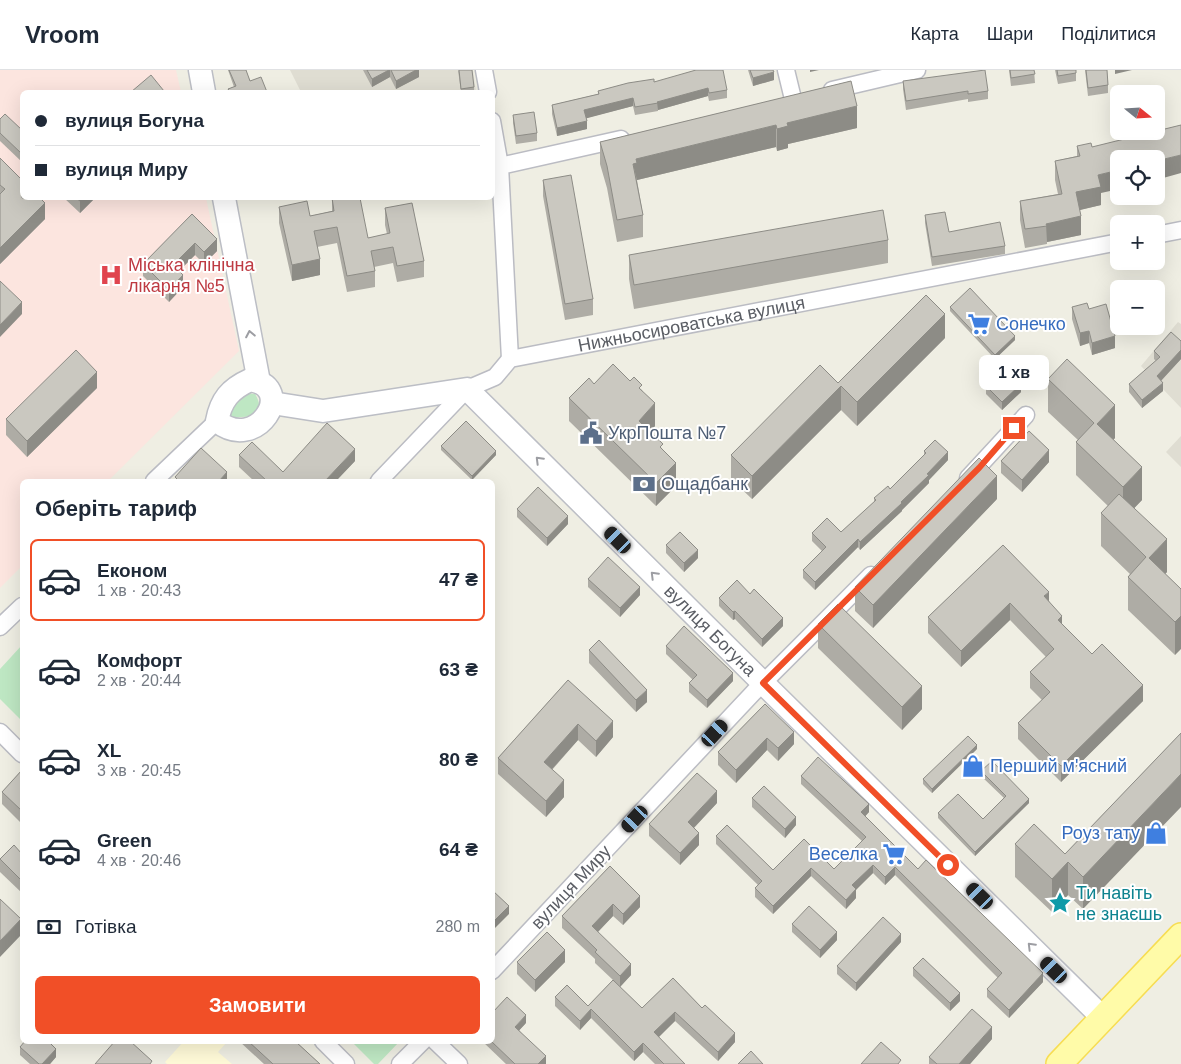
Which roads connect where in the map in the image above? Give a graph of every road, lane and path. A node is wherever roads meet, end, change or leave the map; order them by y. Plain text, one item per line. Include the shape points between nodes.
1 (200, 70) edge
2 (484, 70) edge
3 (786, 70) edge
4 (918, 70) edge
5 (204, 90) edge
6 (488, 90) edge
7 (793, 99) junction
8 (774, 104) edge
9 (633, 137) edge
10 (495, 138) edge
11 (500, 166) junction
12 (224, 200) edge
13 (1181, 230) edge
14 (1165, 233) edge
15 (1110, 244) edge
16 (510, 359) junction
17 (259, 382) junction
18 (467, 389) junction
19 (272, 403) junction
20 (1026, 416) dead end
21 (217, 421) junction
22 (156, 479) edge
23 (381, 479) edge
24 (958, 489) edge
25 (881, 565) edge
26 (20, 608) edge
27 (0, 627) edge
28 (763, 683) junction
29 (0, 732) edge
30 (20, 752) edge
31 (1181, 936) edge
32 (495, 968) edge
33 (1103, 1018) junction
34 (326, 1044) edge
35 (420, 1044) edge
36 (438, 1044) edge
37 (346, 1064) edge
38 (400, 1064) edge
39 (459, 1064) edge
40 (1059, 1064) edge

1 - 5 main road
2 - 6 street
3 - 7 street
4 - 7 street
7 - 8 street
9 - 11 street
10 - 11 street
11 - 16 street
17 -> 12 main road
13 - 14 street
15 - 16 street, Нижньосироватська вулиця
16 - 18 street via 495,377
17 - 19 main road via 269,392
17 - 21 main road via 250,380 238,385 225,398
18 - 19 main road via 323,411
18 - 23 street
28 -> 18 main road, вулиця Богуна
19 - 21 main road via 267,417 247,430 225,428
20 - 24 street
21 - 22 street
25 - 28 street, вулиця Миру
26 - 27 street
28 - 32 street, вулиця Миру
33 -> 28 main road, вулиця Богуна
29 - 30 street
31 - 33 main road
33 - 40 main road
34 - 37 street
35 - 38 street
36 - 39 street

